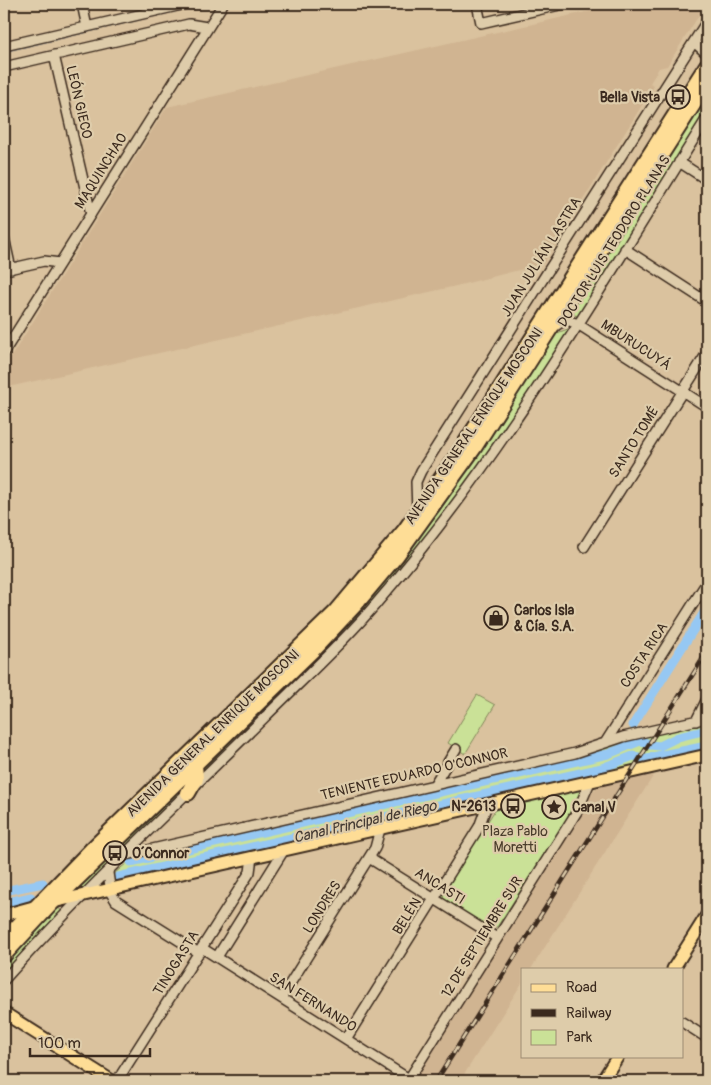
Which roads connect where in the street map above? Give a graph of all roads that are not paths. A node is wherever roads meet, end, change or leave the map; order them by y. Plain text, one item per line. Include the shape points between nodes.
1 (82, 4) edge
2 (186, 4) edge
3 (223, 4) edge
4 (477, 4) edge
5 (564, 4) edge
6 (707, 20) edge
7 (87, 27) junction
8 (207, 27) junction
9 (694, 42) junction
10 (4, 46) edge
11 (707, 54) edge
12 (54, 55) junction
13 (707, 65) edge
14 (4, 67) edge
15 (707, 83) edge
16 (707, 118) edge
17 (680, 162) junction
18 (707, 180) edge
19 (91, 214) junction
20 (4, 237) edge
21 (625, 249) junction
22 (60, 263) junction
23 (7, 270) edge
24 (707, 302) edge
25 (578, 324) junction
26 (549, 332) junction
27 (4, 352) edge
28 (707, 353) edge
29 (683, 391) junction
30 (707, 407) edge
31 (418, 513) junction
32 (584, 547) dead end
33 (707, 582) edge
34 (707, 700) edge
35 (707, 718) edge
36 (696, 721) junction
37 (604, 743) junction
38 (456, 749) dead end
39 (707, 755) edge
40 (195, 764) junction
41 (590, 782) junction
42 (434, 785) junction
43 (188, 793) junction
44 (486, 805) junction
45 (152, 829) junction
46 (380, 829) junction
47 (163, 846) junction
48 (284, 850) junction
49 (126, 855) junction
50 (252, 857) junction
51 (369, 858) junction
52 (108, 873) junction
53 (110, 889) junction
54 (86, 894) junction
55 (434, 898) junction
56 (52, 903) junction
57 (34, 907) junction
58 (4, 915) edge
59 (707, 915) edge
60 (62, 919) junction
61 (498, 938) junction
62 (4, 940) edge
63 (200, 950) junction
64 (4, 955) edge
65 (216, 957) junction
66 (674, 968) edge
67 (4, 980) edge
68 (281, 998) junction
69 (4, 1013) edge
70 (684, 1023) edge
71 (707, 1038) edge
72 (346, 1039) junction
73 (617, 1058) edge
74 (409, 1079) joint
75 (112, 1081) edge
76 (117, 1081) edge
77 (602, 1081) edge

1 - 7 street
2 - 7 street
3 - 8 street, MAQUINCHAO
4 - 5 street via 481,23
6 - 9 street, JUAN JULIÁN LASTRA
7 - 10 street
8 - 12 street via 189,24
8 - 19 street, MAQUINCHAO
9 - 11 street
9 - 31 street, JUAN JULIÁN LASTRA via 421,471 416,482
12 - 14 street
12 - 19 street, LEÓN GIECO
13 - 31 highway, AVENIDA GENERAL ENRIQUE MOSCONI
15 - 26 highway, AVENIDA GENERAL ENRIQUE MOSCONI
16 - 17 street, DOCTOR LUIS TEODORO PLANAS
17 - 18 street
17 - 21 street, DOCTOR LUIS TEODORO PLANAS
19 - 22 street, MAQUINCHAO
20 - 23 street
21 - 24 street
21 - 25 street, DOCTOR LUIS TEODORO PLANAS
22 - 23 street via 44,261
22 - 27 street, MAQUINCHAO
25 - 26 street via 564,320
25 - 29 street, MBURUCUYÁ
25 - 43 street, DOCTOR LUIS TEODORO PLANAS via 489,459 376,604
26 - 40 highway, AVENIDA GENERAL ENRIQUE MOSCONI via 457,474 387,568 313,650
28 - 29 street, SANTO TOMÉ
29 - 30 street, MBURUCUYÁ
29 - 32 street, SANTO TOMÉ
31 - 57 highway, AVENIDA GENERAL ENRIQUE MOSCONI via 371,572 318,630
33 - 37 street, COSTA RICA
34 - 36 street
35 - 36 street, TENIENTE EDUARDO O'CONNOR
36 - 37 street, TENIENTE EDUARDO O'CONNOR
37 - 42 street, TENIENTE EDUARDO O'CONNOR via 581,752
38 - 42 street
39 - 41 main road
40 - 43 highway via 196,779
40 - 56 highway, AVENIDA GENERAL ENRIQUE MOSCONI
41 - 44 main road
41 - 61 street, 12 DE SEPTIEMBRE SUR via 578,810
42 - 47 street, TENIENTE EDUARDO O'CONNOR
43 - 45 street, DOCTOR LUIS TEODORO PLANAS
44 - 46 main road
44 - 55 street, BELÉN via 481,823
45 - 47 street via 153,840
45 - 49 street, DOCTOR LUIS TEODORO PLANAS
46 - 48 main road
46 - 51 street, LONDRES via 377,844
47 - 49 street, TENIENTE EDUARDO O'CONNOR
48 - 50 main road
48 - 65 street
49 - 52 street, DOCTOR LUIS TEODORO PLANAS
50 - 53 main road
50 - 63 street, TINOGASTA via 250,872
51 - 55 street, ANCASTI
51 - 68 street, LONDRES
52 - 53 street
52 - 54 street, DOCTOR LUIS TEODORO PLANAS
53 - 54 main road
53 - 63 street, SAN FERNANDO via 119,903
54 - 56 main road
54 - 60 street, DOCTOR LUIS TEODORO PLANAS
55 - 61 street, ANCASTI
55 - 72 street, BELÉN
56 - 57 main road
56 - 60 street via 66,907
56 - 64 highway, AVENIDA GENERAL ENRIQUE MOSCONI
57 - 58 main road
57 - 62 highway, AVENIDA GENERAL ENRIQUE MOSCONI
59 - 66 main road
60 - 67 street, DOCTOR LUIS TEODORO PLANAS
61 - 74 street, 12 DE SEPTIEMBRE SUR
63 - 65 street, SAN FERNANDO
63 - 76 street, TINOGASTA
65 - 68 street, SAN FERNANDO
68 - 72 street, SAN FERNANDO
69 - 75 main road
70 - 71 street
72 - 74 street, SAN FERNANDO
73 - 77 main road

